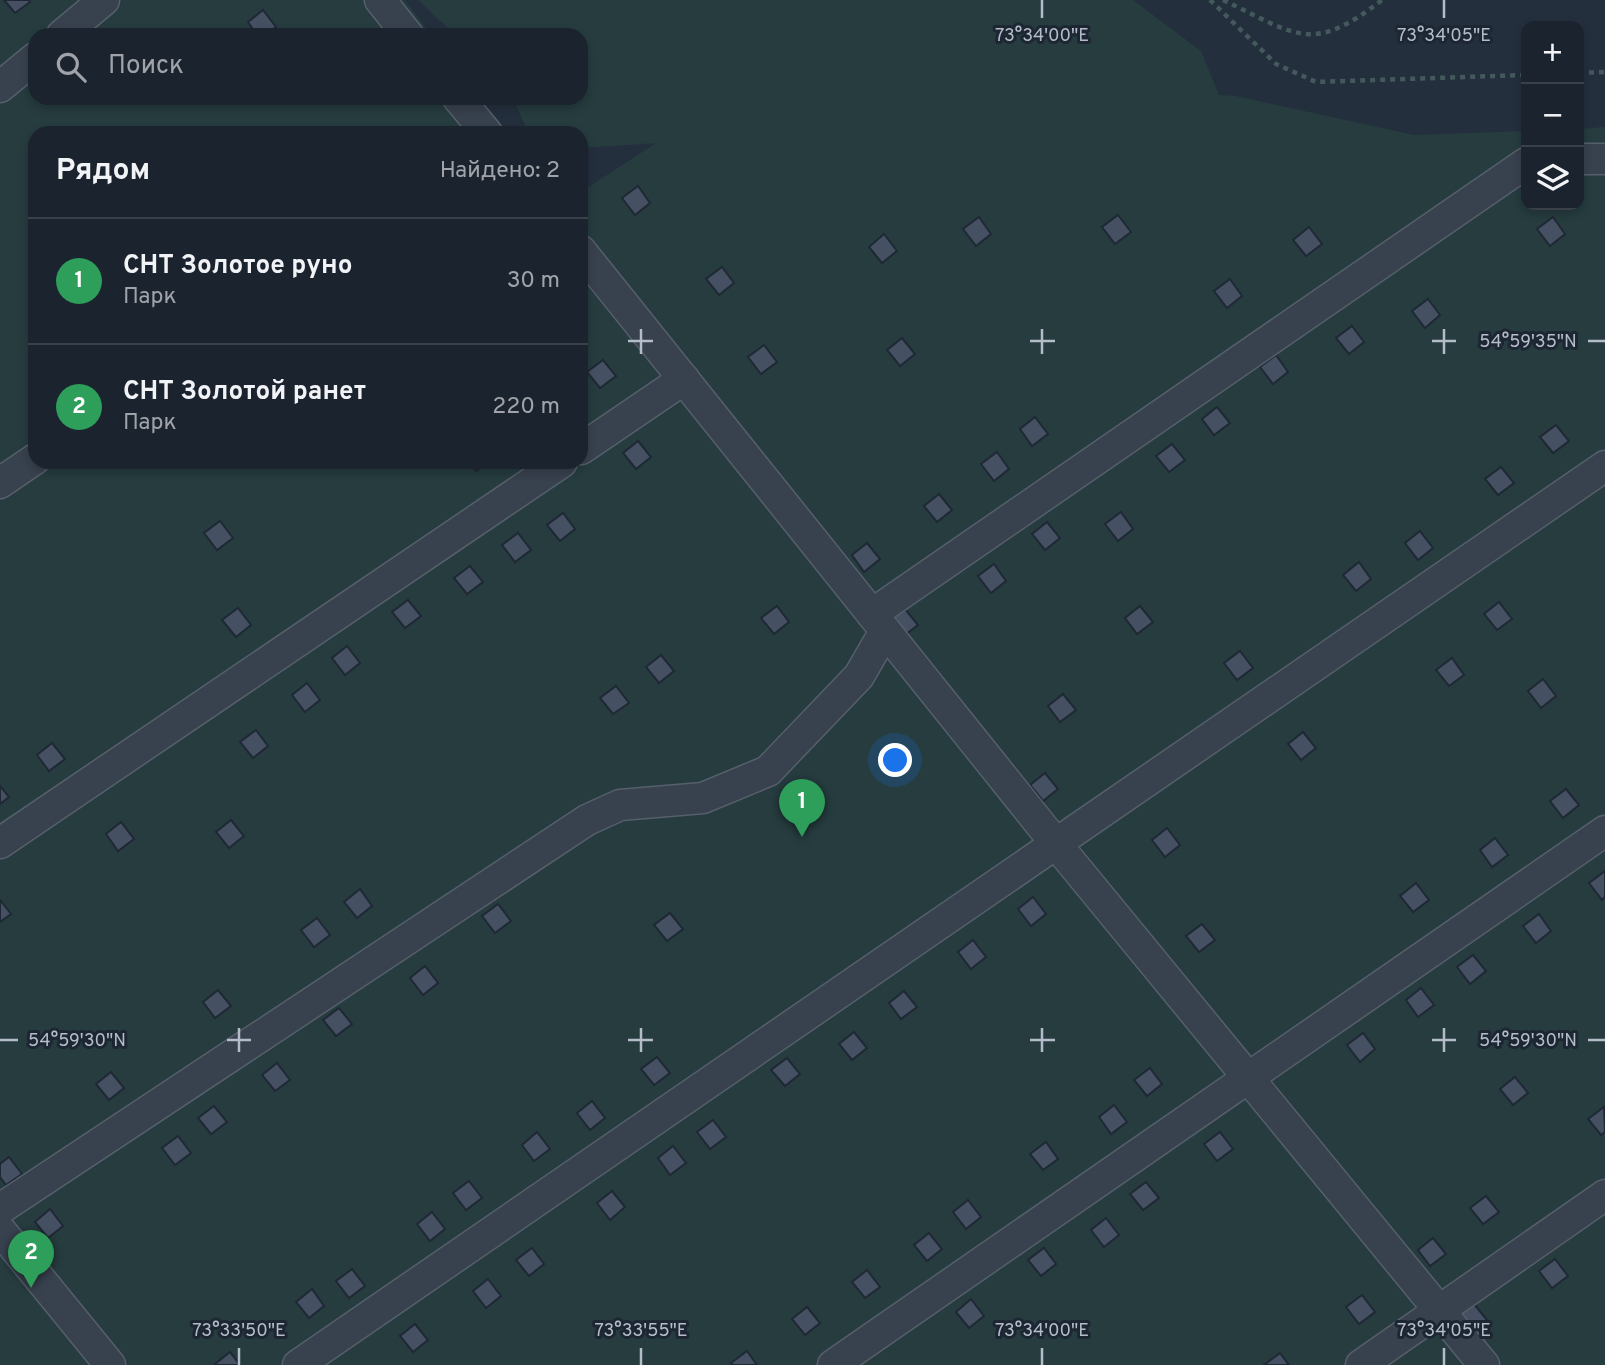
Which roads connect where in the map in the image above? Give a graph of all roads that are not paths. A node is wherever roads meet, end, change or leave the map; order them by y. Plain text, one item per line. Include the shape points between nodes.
1 (104, 0) edge
2 (380, 0) edge
3 (70, 28) edge
4 (402, 28) edge
5 (28, 64) edge
6 (0, 87) edge
7 (464, 105) edge
8 (480, 126) edge
9 (1584, 159) edge
10 (1605, 159) edge
11 (1521, 167) edge
12 (588, 260) edge
13 (684, 379) junction
14 (588, 444) edge
15 (28, 464) edge
16 (1605, 466) edge
17 (552, 469) edge
18 (0, 483) edge
19 (878, 623) junction
20 (1605, 831) edge
21 (0, 844) edge
22 (1057, 845) junction
23 (1250, 1079) junction
24 (1605, 1195) edge
25 (0, 1209) edge
26 (0, 1230) edge
27 (1439, 1311) junction
28 (104, 1363) edge
29 (298, 1365) edge
30 (833, 1365) edge
31 (1361, 1365) edge
32 (1484, 1365) edge

1 - 3 street
2 - 4 street
5 - 6 street
7 - 8 street
9 - 10 street
11 - 19 street
12 - 13 street
13 - 14 street
13 - 19 street
15 - 18 street
16 - 22 street
17 - 21 street
19 - 22 street
19 - 25 street via 859,676 768,771 703,798 620,805 587,820
20 - 23 street
22 - 23 street
22 - 29 street
23 - 27 street
23 - 30 street
24 - 27 street
26 - 28 street
27 - 31 street
27 - 32 street

